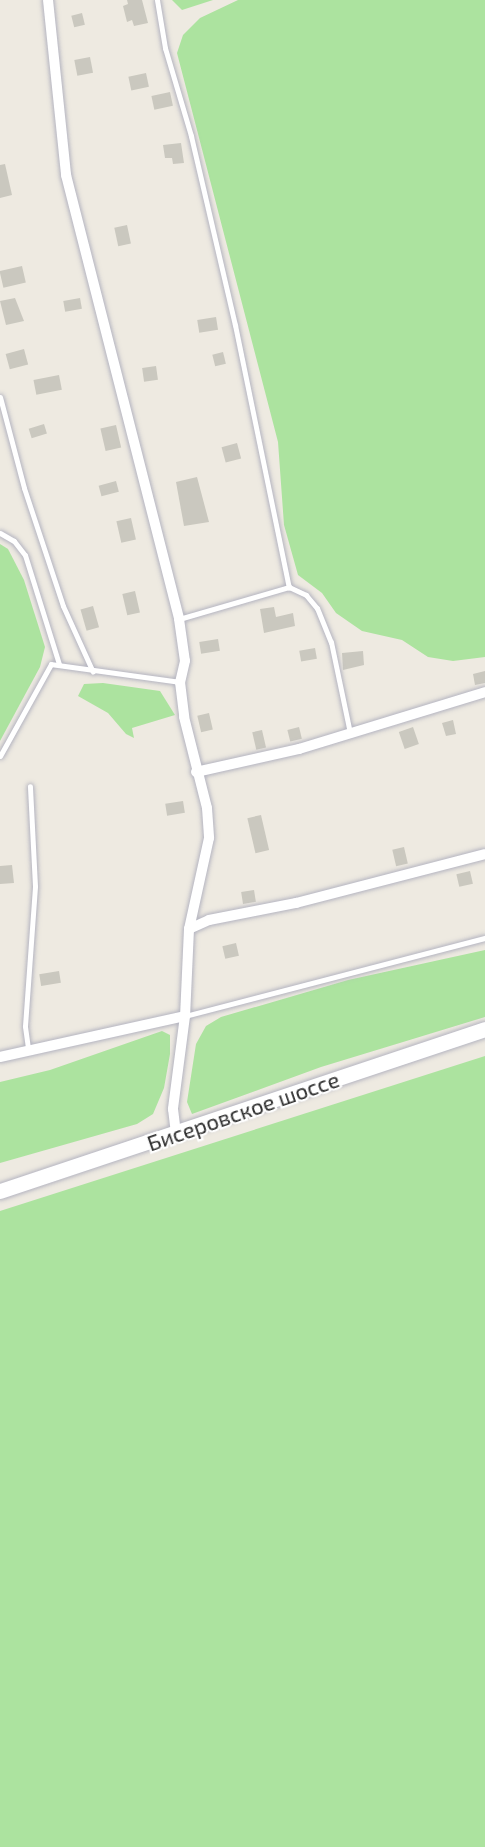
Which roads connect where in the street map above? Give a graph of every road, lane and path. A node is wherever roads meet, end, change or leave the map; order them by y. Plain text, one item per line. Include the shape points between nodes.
1 (48, 0) edge
2 (157, 0) edge
3 (0, 397) edge
4 (0, 533) edge
5 (290, 587) junction
6 (180, 618) junction
7 (59, 664) junction
8 (93, 672) junction
9 (180, 682) junction
10 (485, 692) edge
11 (350, 734) junction
12 (0, 756) edge
13 (196, 772) junction
14 (30, 786) dead end
15 (485, 855) edge
16 (189, 929) junction
17 (485, 938) edge
18 (185, 1016) junction
19 (485, 1029) edge
20 (28, 1048) junction
21 (0, 1057) edge
22 (176, 1134) junction
23 (0, 1191) edge

1 - 6 street via 66,175
2 - 5 lane via 165,48 191,136 236,324
3 - 8 lane via 24,488 63,606
4 - 7 lane via 26,555
5 - 6 lane
5 - 11 lane via 306,594 327,634
6 - 9 street via 185,661
7 - 8 lane
7 - 12 lane via 51,664
8 - 9 lane
9 - 13 street
10 - 11 street
11 - 13 street
13 - 16 street via 207,808 208,838
14 - 20 lane via 35,885 25,1026
15 - 16 street via 296,903 209,920
16 - 18 street
17 - 18 lane
18 - 20 street
18 - 22 street via 173,1109
19 - 22 main road, Бисеровское шоссе
20 - 21 street
22 - 23 main road, Бисеровское шоссе

